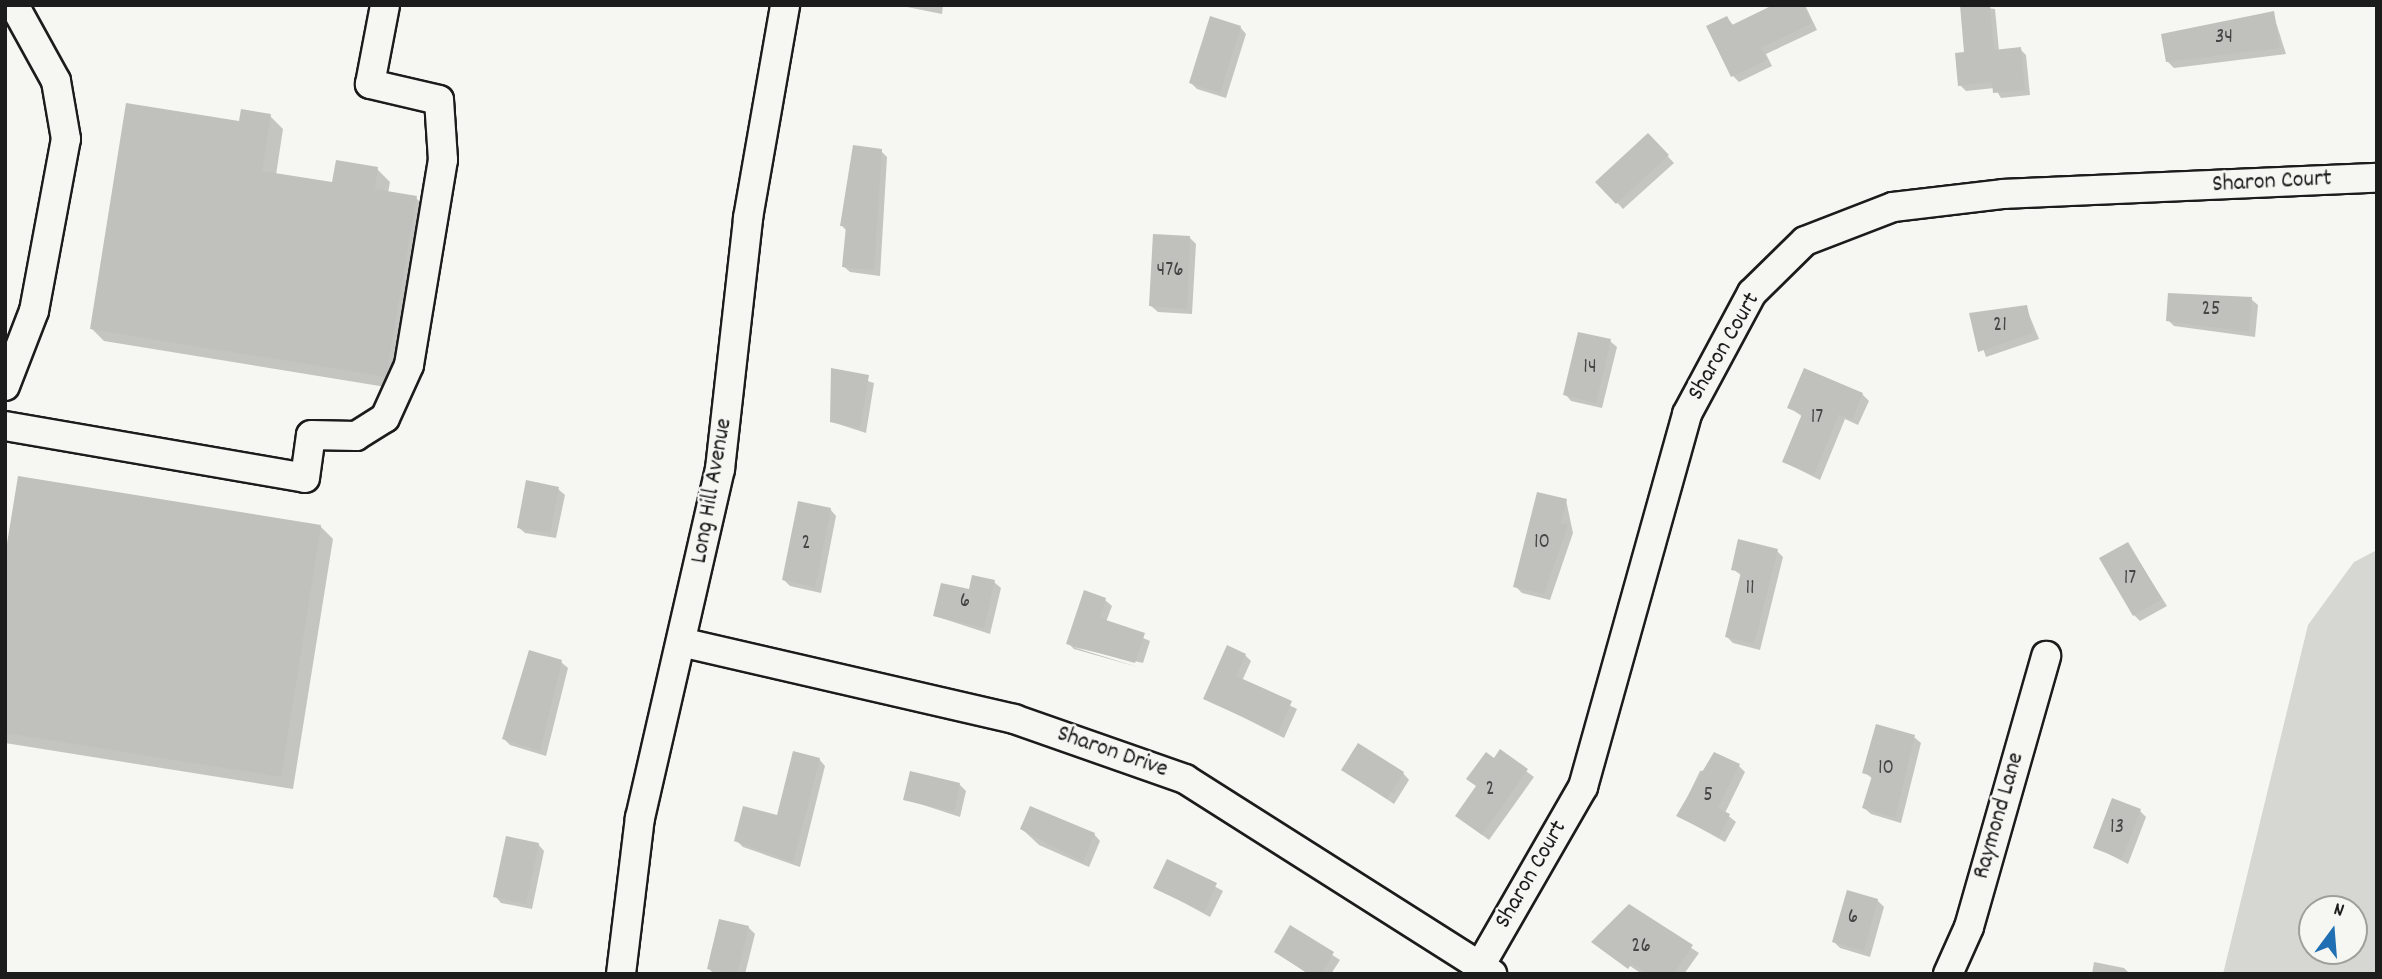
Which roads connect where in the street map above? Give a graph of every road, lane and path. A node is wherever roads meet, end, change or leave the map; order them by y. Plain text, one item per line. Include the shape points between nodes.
1 (14, 5) edge
2 (385, 5) edge
3 (785, 5) edge
4 (2377, 178) edge
5 (5, 386) edge
6 (5, 426) edge
7 (685, 643) junction
8 (2046, 656) dead end
9 (1486, 970) edge
10 (621, 974) edge
11 (1948, 974) edge

1 - 5 street via 56,81 66,139 31,322
2 - 6 street via 370,84 439,100 443,160 409,365 385,418 356,436 311,435 305,478
3 - 7 street, Long Hill Avenue via 748,218 720,469
4 - 9 street, Sharon Court via 2004,194 1893,207 1805,241 1752,293 1687,414 1583,787
7 - 9 street, Sharon Drive via 1014,719 1185,779
7 - 10 street, Long Hill Avenue via 640,818
8 - 11 street, Raymond Lane via 1969,927

